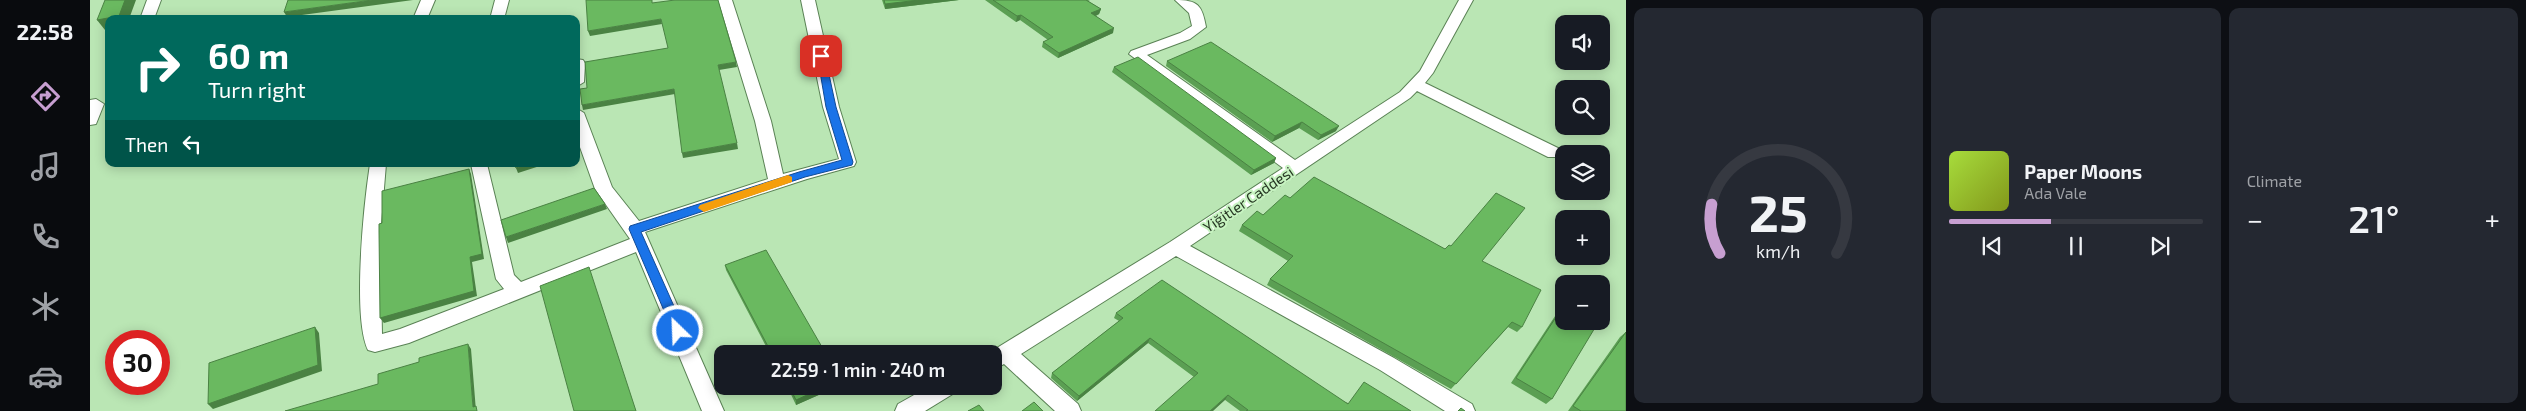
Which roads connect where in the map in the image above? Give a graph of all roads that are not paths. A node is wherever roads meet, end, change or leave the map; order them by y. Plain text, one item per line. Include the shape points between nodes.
1 (154, 0) edge
2 (428, 0) edge
3 (502, 0) edge
4 (725, 0) edge
5 (808, 0) edge
6 (1182, 0) edge
7 (1466, 0) edge
8 (148, 15) edge
9 (422, 15) edge
10 (498, 15) edge
11 (1415, 84) junction
12 (90, 105) edge
13 (90, 120) edge
14 (580, 124) edge
15 (1554, 153) dead end
16 (378, 167) edge
17 (480, 167) edge
18 (1294, 168) junction
19 (776, 183) junction
20 (637, 236) junction
21 (1176, 248) junction
22 (519, 291) junction
23 (1002, 355) edge
24 (1002, 359) edge
25 (934, 395) edge
26 (713, 411) edge
27 (906, 411) edge
28 (1070, 411) edge
29 (1464, 411) edge

1 - 8 street
2 - 9 street
3 - 10 street
4 - 19 street via 763,121
5 - 19 street via 831,107 848,162
6 - 18 street via 1196,11 1199,27 1185,36 1136,54
7 - 11 street, Yiğitler Caddesi via 1426,73
11 - 15 street
11 - 18 street, Yiğitler Caddesi via 1405,95
12 - 13 street via 96,104
14 - 20 street via 604,189
16 - 22 street via 371,236 371,332 375,344 402,337
17 - 22 street via 505,279
18 - 21 street, Yiğitler Caddesi
19 - 20 street
20 - 22 street
20 - 26 street
21 - 23 street, Yiğitler Caddesi
21 - 29 street via 1387,364
24 - 28 street
25 - 27 street

